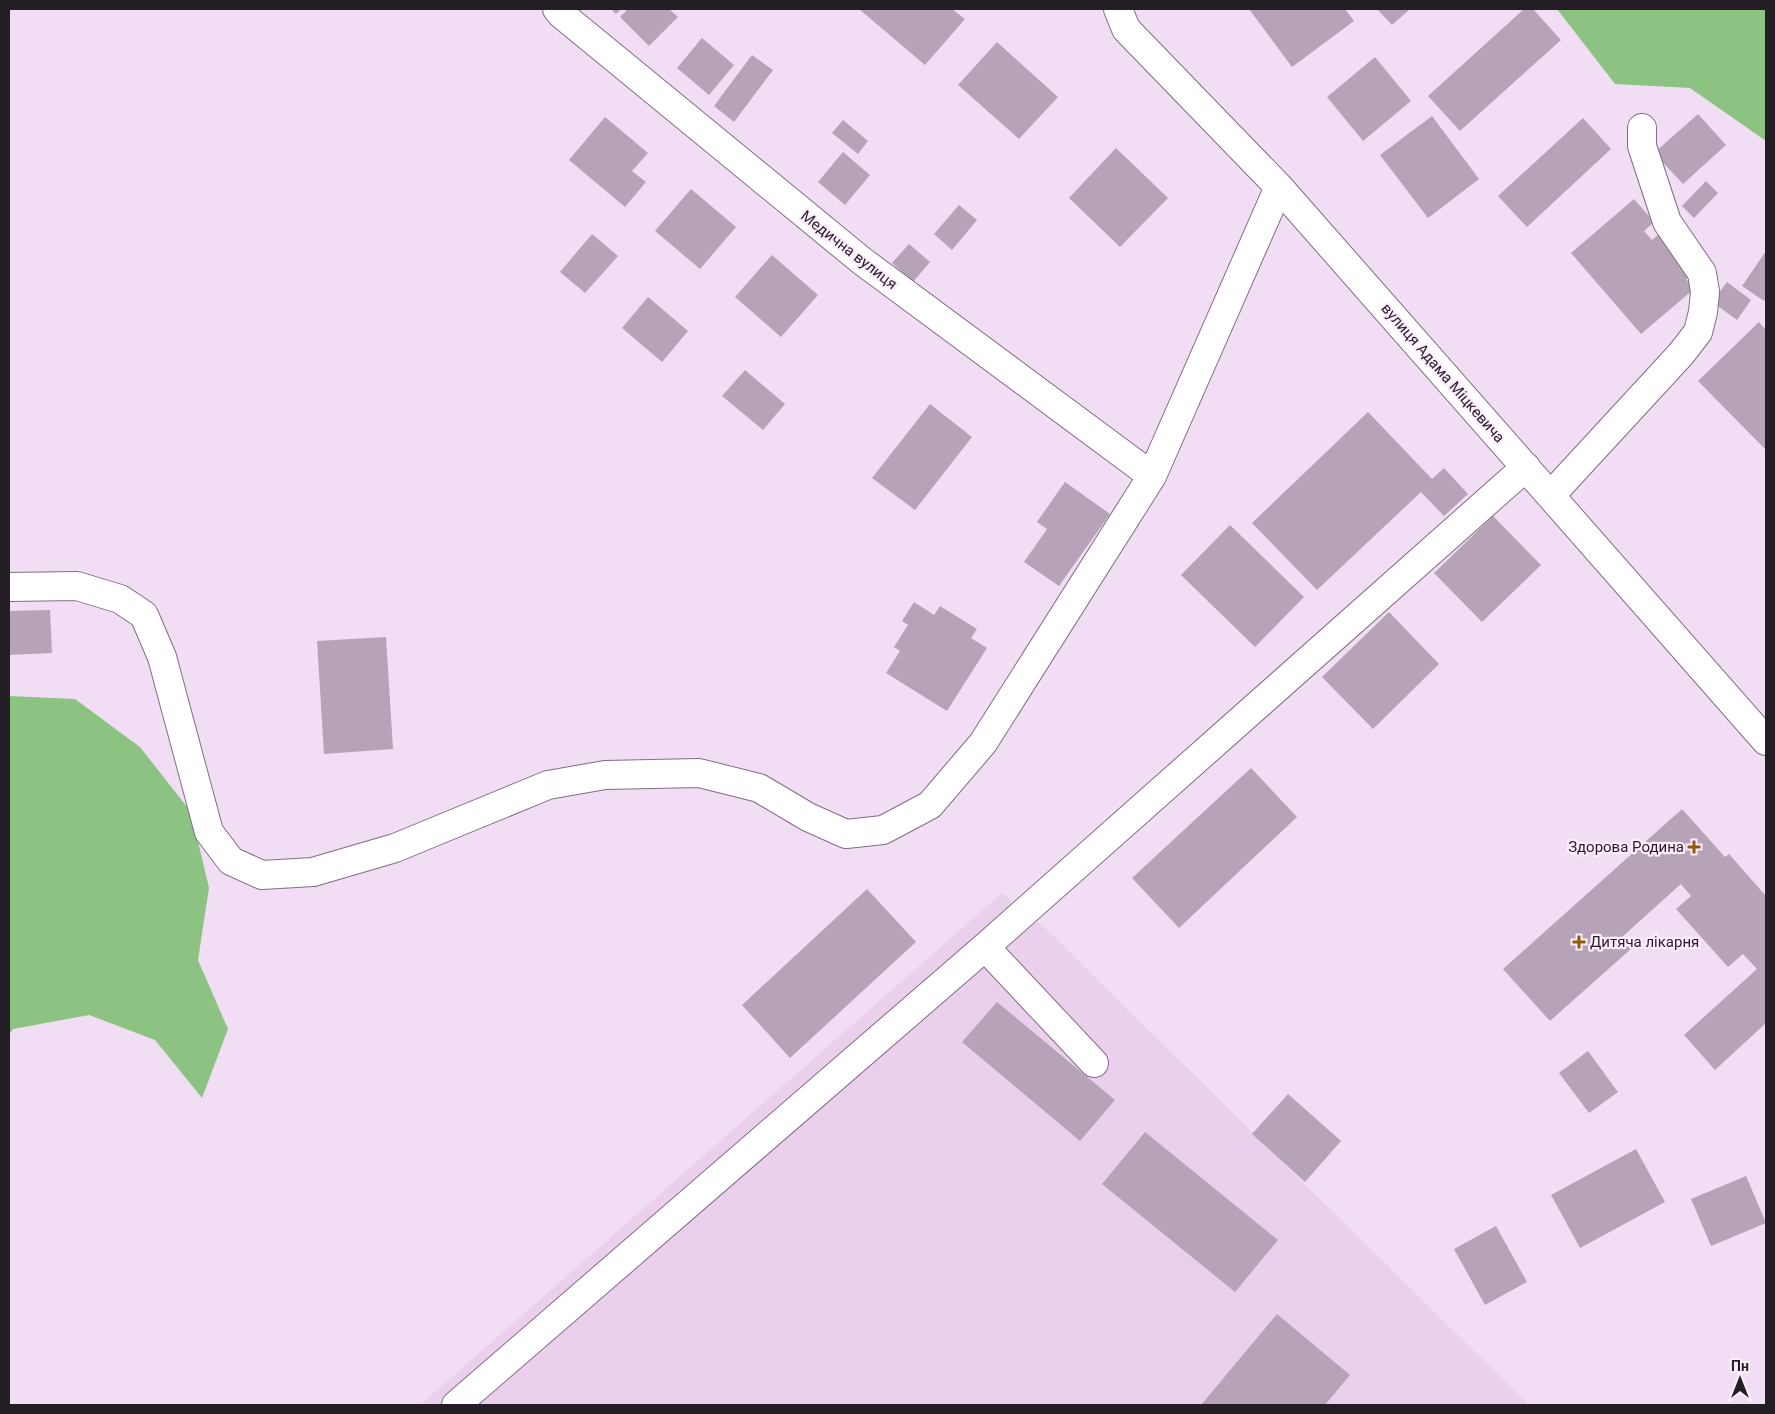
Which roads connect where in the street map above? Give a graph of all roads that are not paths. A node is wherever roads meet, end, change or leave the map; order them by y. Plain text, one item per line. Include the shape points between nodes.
1 (558, 9) edge
2 (1118, 9) edge
3 (1642, 128) dead end
4 (1279, 187) junction
5 (1526, 467) junction
6 (1152, 476) junction
7 (1551, 495) junction
8 (9, 587) edge
9 (1766, 741) edge
10 (985, 947) junction
11 (1094, 1063) dead end
12 (456, 1405) edge

1 - 6 street, Медична вулиця via 862,262
2 - 4 street, вулиця Адама Міцкевича via 1126,29
3 - 7 street via 1642,146 1667,222 1702,273 1705,292 1703,312 1698,332 1680,354
4 - 5 street, вулиця Адама Міцкевича
4 - 6 street
5 - 7 street, вулиця Адама Міцкевича
5 - 10 street
6 - 8 street via 983,743 930,805 883,830 846,834 808,817 758,788 699,773 605,776 548,785 395,848 313,872 262,875 231,861 209,832 162,657 144,615 120,599 77,586
7 - 9 street, вулиця Адама Міцкевича
10 - 11 street
10 - 12 street

